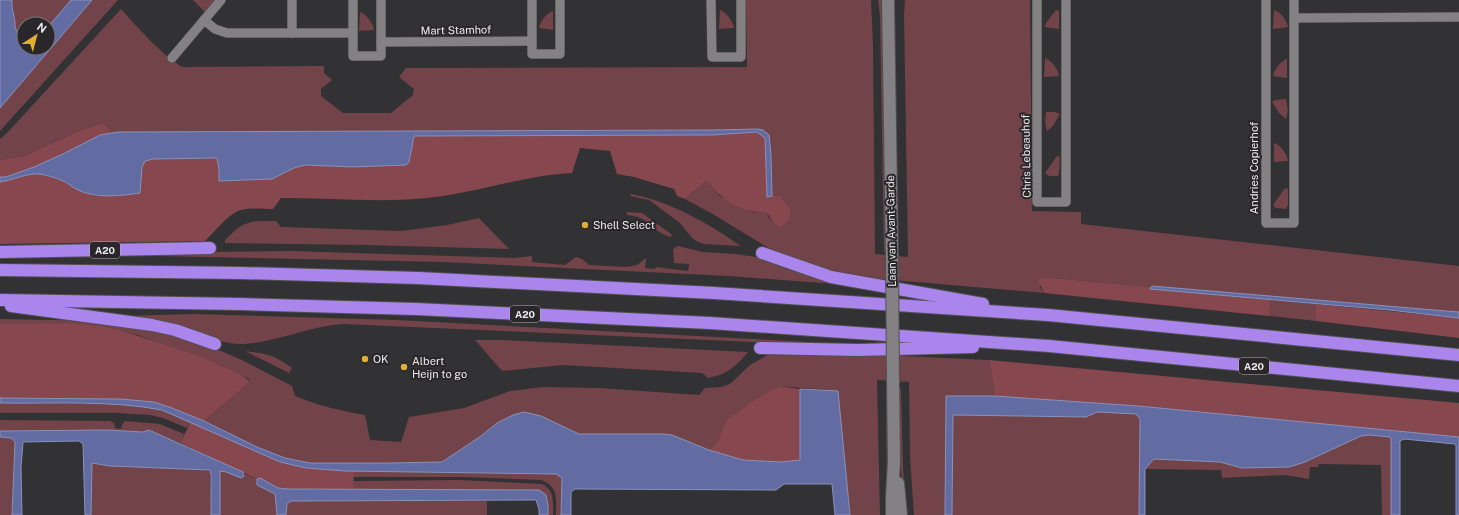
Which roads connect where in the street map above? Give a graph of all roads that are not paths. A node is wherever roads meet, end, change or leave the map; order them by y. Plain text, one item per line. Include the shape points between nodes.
1 (221, 0) edge
2 (292, 0) edge
3 (353, 0) edge
4 (381, 0) edge
5 (532, 0) edge
6 (560, 0) edge
7 (711, 0) edge
8 (741, 0) edge
9 (888, 0) edge
10 (1037, 0) edge
11 (1066, 0) edge
12 (1266, 0) edge
13 (1294, 0) edge
14 (1459, 17) edge
15 (1294, 18) junction
16 (204, 20) junction
17 (292, 33) junction
18 (353, 33) junction
19 (532, 41) junction
20 (381, 42) junction
21 (172, 58) dead end
22 (210, 248) dead end
23 (0, 252) edge
24 (762, 253) dead end
25 (0, 270) edge
26 (0, 300) edge
27 (0, 305) edge
28 (1048, 315) junction
29 (216, 344) dead end
30 (1049, 346) junction
31 (760, 348) dead end
32 (1459, 355) edge
33 (1459, 386) edge
34 (894, 462) junction
35 (892, 515) edge
36 (902, 515) edge

1 - 16 street
2 - 17 street
3 - 18 street
4 - 20 street
5 - 19 street
6 - 19 street via 560,54 532,54
7 - 8 street via 712,57 741,57
9 - 34 main road, Laan van Avant-Garde, bridge
10 - 11 street, Chris Lebeauhof via 1037,202 1066,202
12 - 15 street, Andries Copierhof via 1266,223 1294,223
13 - 15 street, Andries Copierhof
14 - 15 street
16 - 17 street via 222,32
16 - 21 street
17 - 18 street
18 - 20 street via 353,56 381,56
19 - 20 street, Mart Stamhof
22 - 23 highway, A20
24 - 28 highway, A20 via 831,277
25 - 28 highway, A20 via 241,272 418,278 714,293
26 - 30 highway, A20 via 416,308 710,323
27 - 29 highway via 152,325
28 - 32 highway, A20
30 - 31 highway, A20 via 858,350
30 - 33 highway, A20
34 - 35 main road, Laan van Avant-Garde
34 - 36 main road, Laan van Avant-Garde

